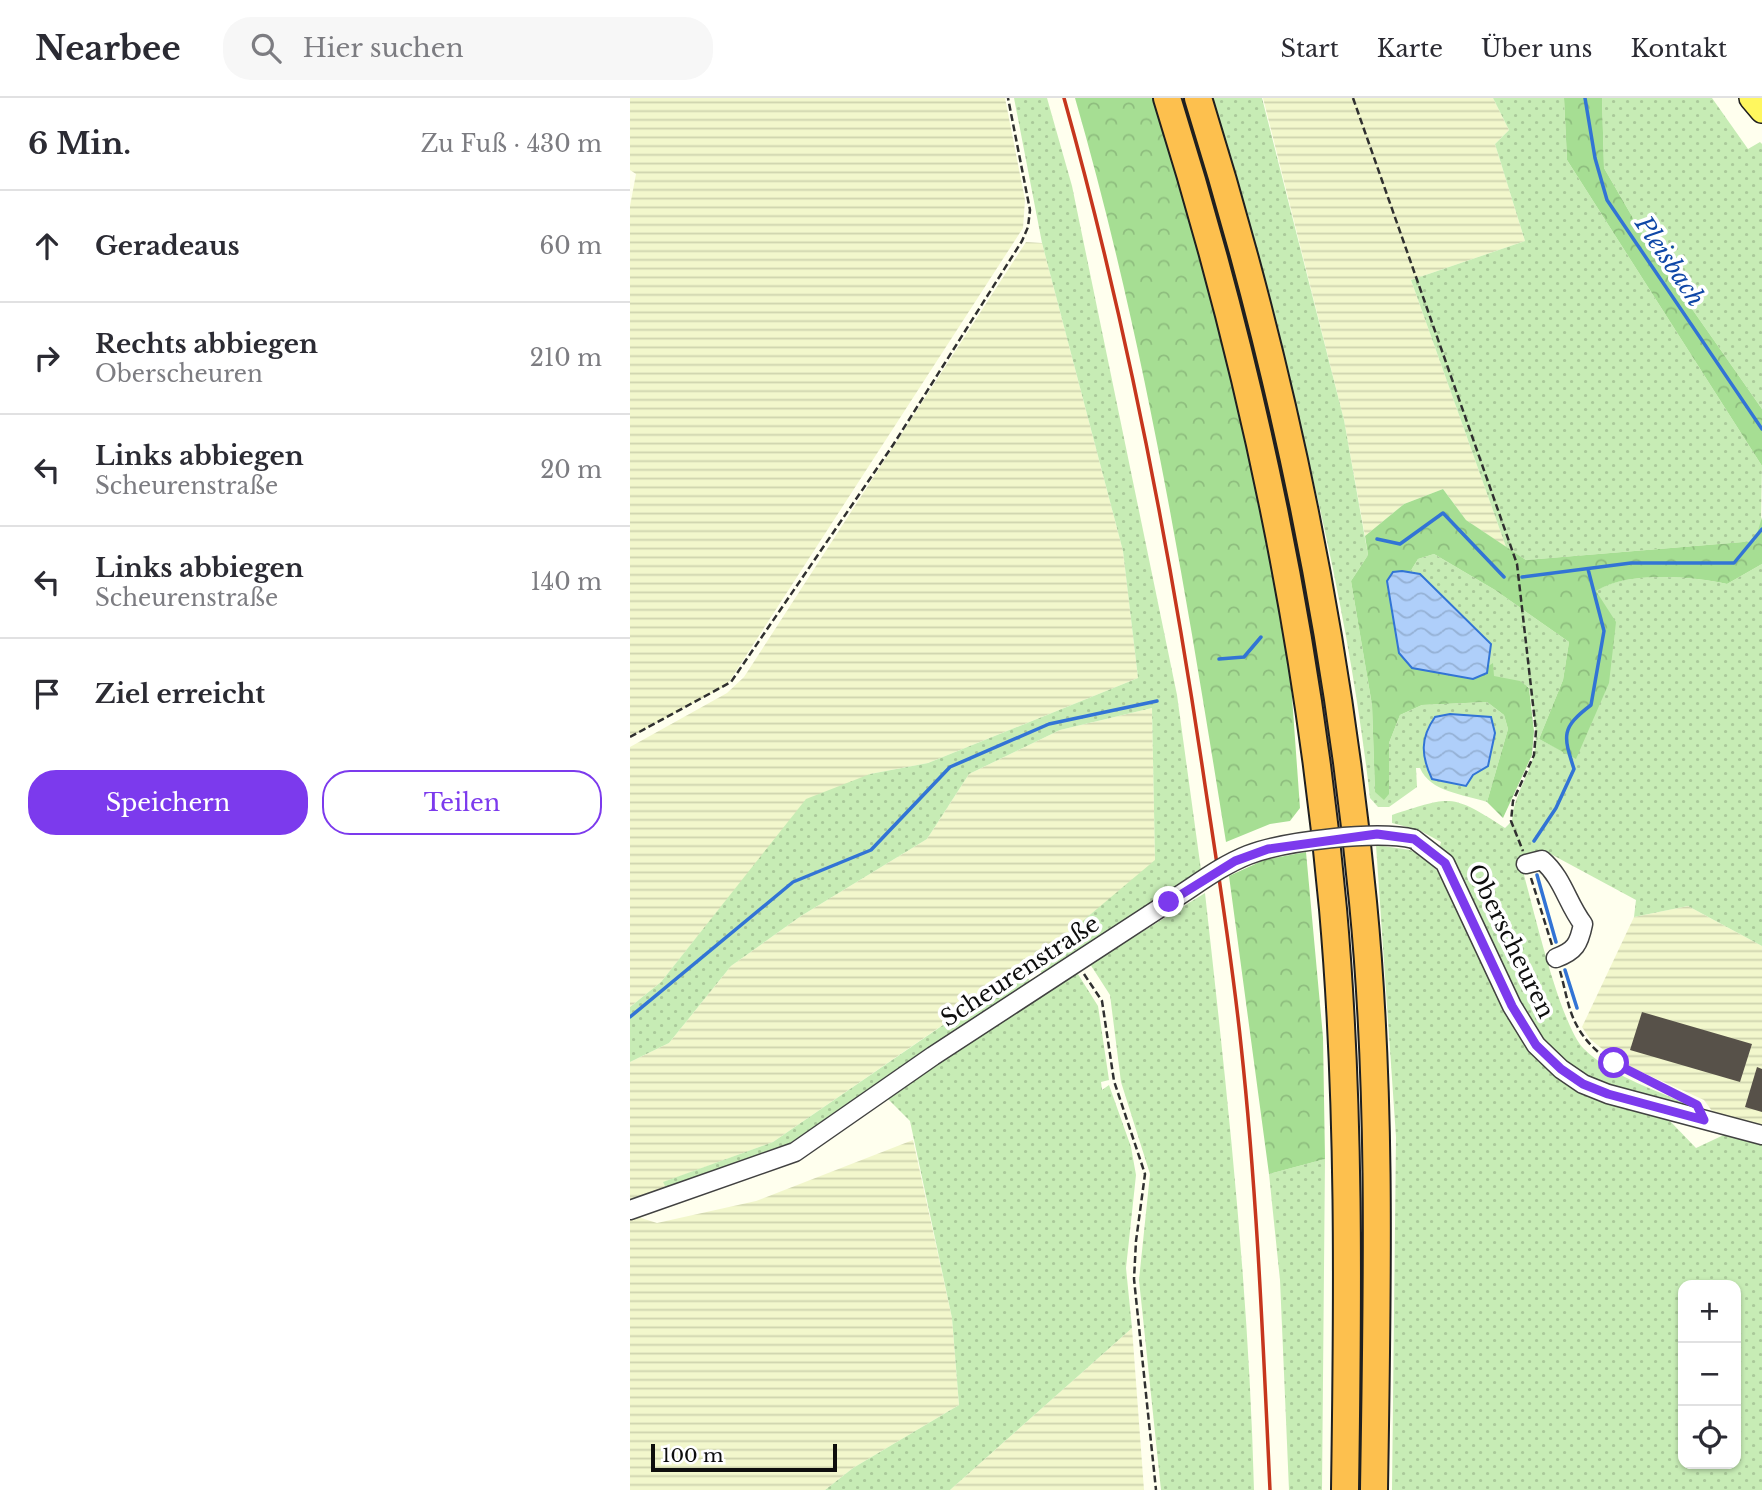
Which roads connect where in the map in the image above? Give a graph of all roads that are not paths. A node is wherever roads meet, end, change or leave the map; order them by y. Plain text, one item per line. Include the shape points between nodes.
1 (1167, 98) edge
2 (1198, 98) edge
3 (1751, 98) edge
4 (1762, 111) edge
5 (1445, 863) joint
6 (1527, 863) road end
7 (1556, 958) road end
8 (1762, 1135) edge
9 (630, 1210) edge
10 (1345, 1490) edge
11 (1374, 1490) edge

1 - 10 highway via 1253,411 1283,559 1315,759 1333,910 1343,1056 1348,1318
2 - 11 highway via 1254,286 1283,405 1307,516 1345,742 1373,1054 1377,1177
3 - 4 main road
5 - 8 street, Oberscheuren via 1512,1006 1536,1045 1561,1069 1608,1094
5 - 9 street, Scheurenstraße, bridge via 1414,839 1377,834 1268,849 1235,861 933,1056 795,1152
6 - 7 street via 1542,860 1555,871 1583,924 1572,952

